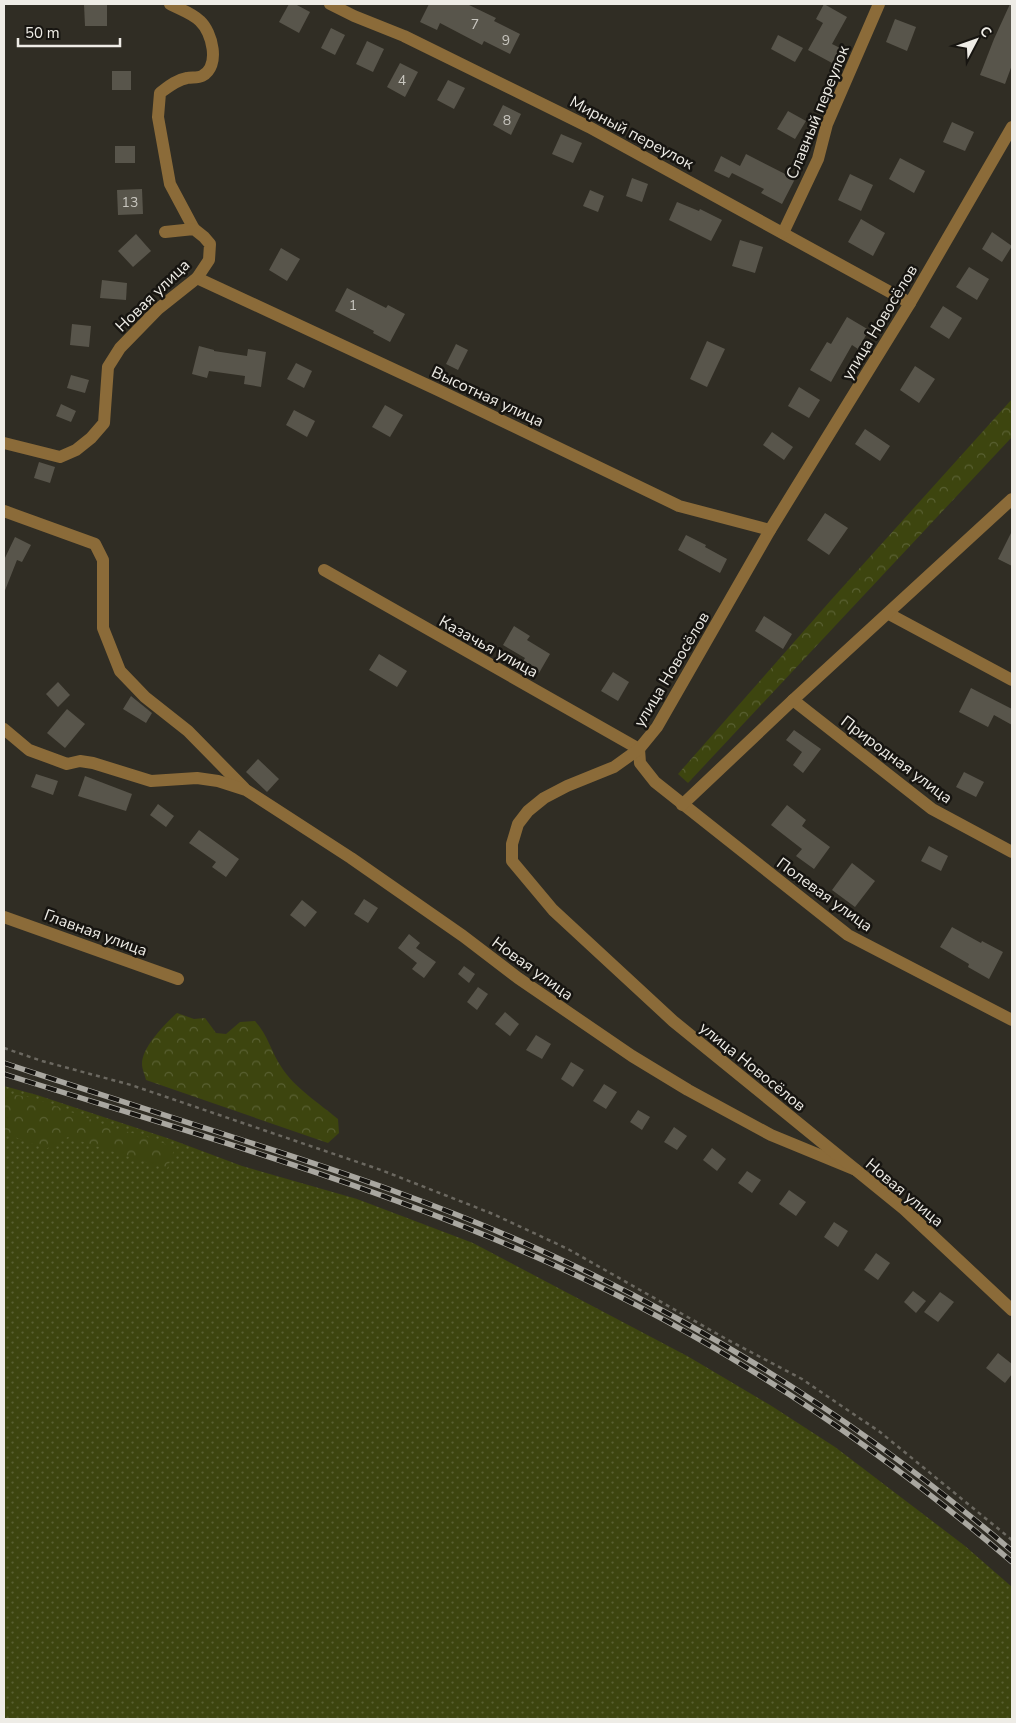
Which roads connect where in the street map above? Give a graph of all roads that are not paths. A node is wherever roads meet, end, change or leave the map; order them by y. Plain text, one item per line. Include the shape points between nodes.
1 (170, 4) edge
2 (330, 4) edge
3 (879, 4) edge
4 (356, 10) edge
5 (1012, 127) edge
6 (194, 229) junction
7 (165, 232) dead end
8 (784, 233) junction
9 (197, 278) junction
10 (910, 303) junction
11 (4, 443) edge
12 (1011, 502) edge
13 (4, 511) edge
14 (770, 530) junction
15 (324, 570) dead end
16 (889, 614) junction
17 (1012, 680) edge
18 (793, 700) junction
19 (4, 729) edge
20 (639, 749) junction
21 (246, 790) junction
22 (682, 805) junction
23 (1012, 852) edge
24 (4, 917) edge
25 (178, 978) dead end
26 (1012, 1020) edge
27 (856, 1170) junction
28 (1012, 1310) edge

1 - 6 street, Новая улица via 199,20 211,41 213,60 202,76 185,78 160,93 158,117 170,184
2 - 4 street, Мирный переулок
3 - 8 street, Славный переулок via 827,124 818,159
4 - 8 street, Мирный переулок via 589,127
5 - 10 street, улица Новосёлов
6 - 7 street, Новая улица
6 - 9 street, Новая улица via 210,244 208,260
8 - 10 street, Мирный переулок
9 - 11 street, Новая улица via 158,309 116,354 108,367 104,423 91,438 60,457
9 - 14 street, Высотная улица via 679,506
10 - 14 street, улица Новосёлов
12 - 16 street
13 - 21 street via 95,544 103,560 103,628 120,671 145,697 188,730
14 - 20 street, улица Новосёлов via 658,727
15 - 20 street, Казачья улица
16 - 17 street
16 - 18 street
18 - 22 street
18 - 23 street, Природная улица via 932,809
19 - 21 street, Новая улица via 29,750 67,764 93,763 152,781 197,778 218,781
20 - 22 street, Полевая улица via 640,763 655,782
20 - 27 street, улица Новосёлов via 614,767 544,798 528,811 518,824 512,844 512,861 553,910 673,1021
21 - 27 street, Новая улица via 351,858 632,1056 771,1135
22 - 26 street, Полевая улица via 848,935
24 - 25 street, Главная улица
27 - 28 street, Новая улица via 904,1209

